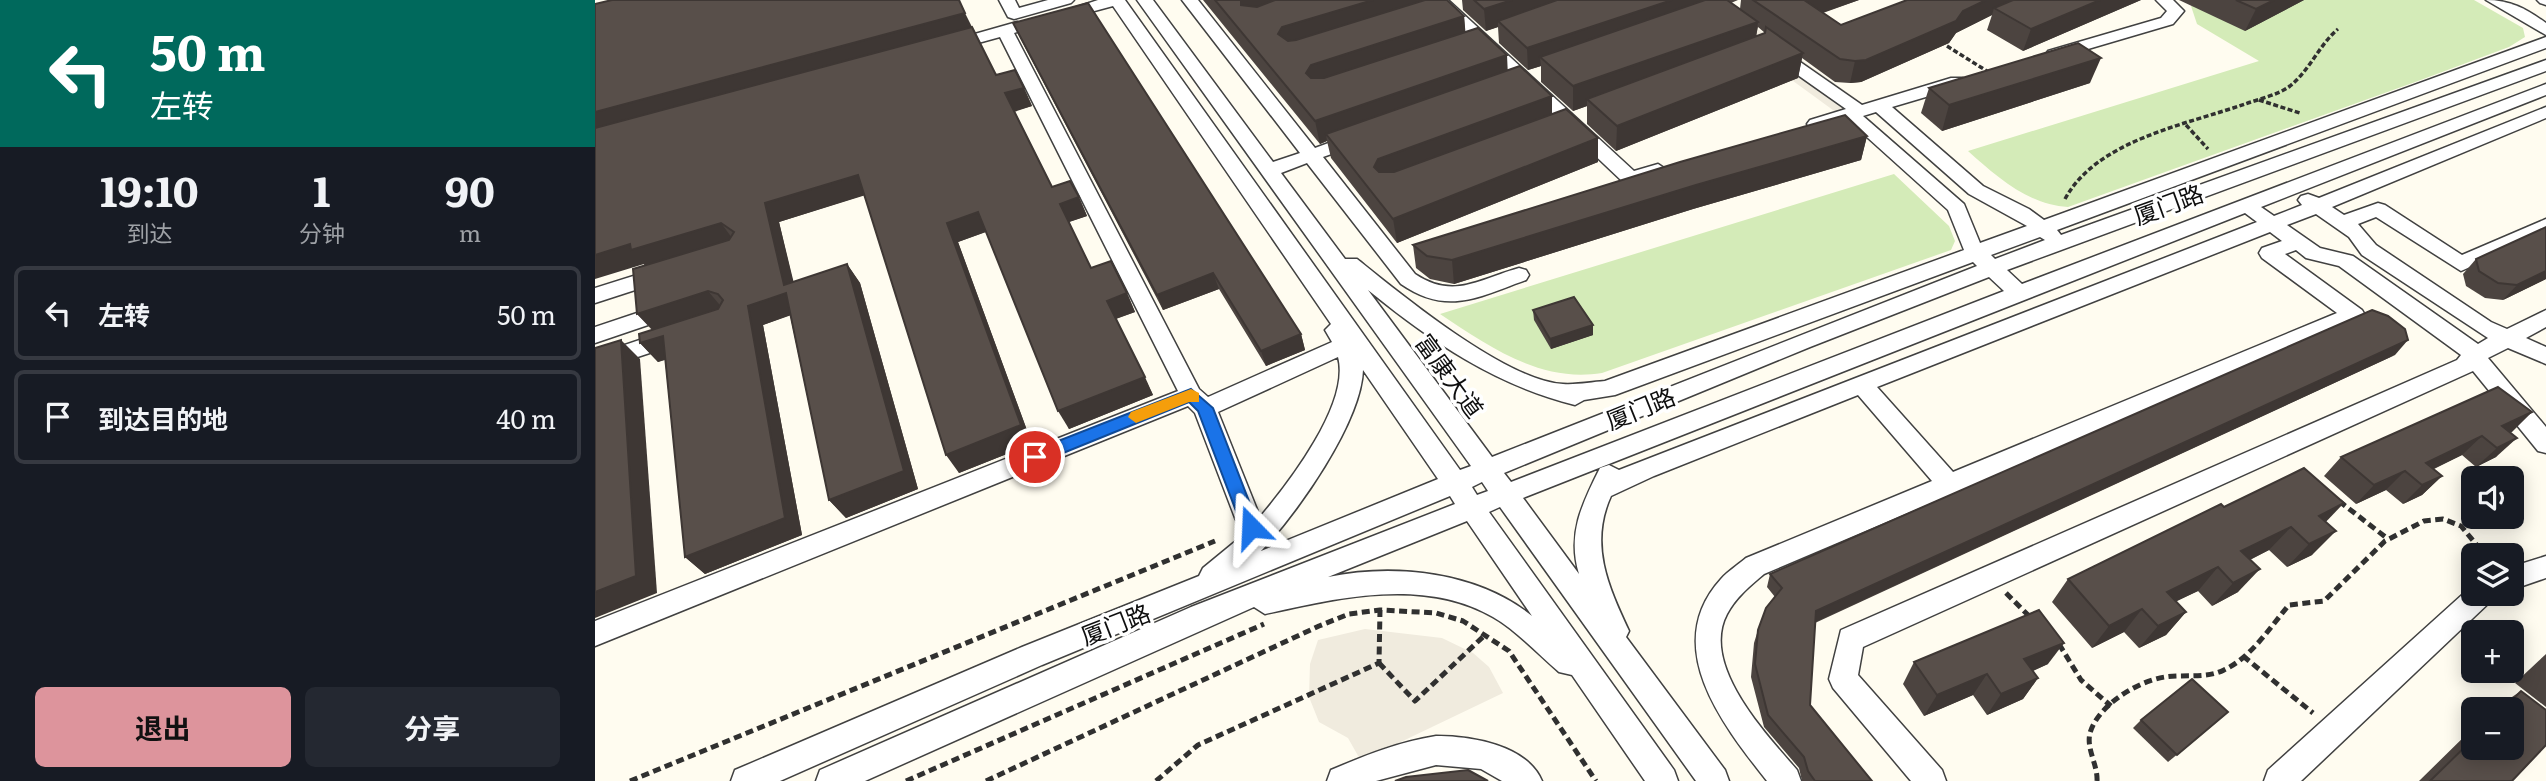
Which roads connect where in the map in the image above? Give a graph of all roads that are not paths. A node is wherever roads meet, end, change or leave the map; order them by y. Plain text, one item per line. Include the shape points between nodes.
1 (1007, 0) edge
2 (1066, 0) edge
3 (1116, 0) edge
4 (1145, 0) edge
5 (1190, 0) edge
6 (1471, 0) edge
7 (2164, 0) edge
8 (2494, 0) edge
9 (2503, 0) edge
10 (2524, 0) edge
11 (1440, 6) edge
12 (2546, 9) edge
13 (2546, 18) edge
14 (2546, 30) edge
15 (1005, 31) junction
16 (1506, 32) edge
17 (1757, 38) edge
18 (1482, 40) junction
19 (2546, 42) edge
20 (1458, 49) edge
21 (2546, 51) edge
22 (926, 53) edge
23 (2040, 58) edge
24 (2546, 65) edge
25 (1990, 73) edge
26 (2521, 75) junction
27 (1531, 78) junction
28 (1499, 89) edge
29 (2546, 89) edge
30 (1879, 106) junction
31 (1855, 112) junction
32 (2546, 112) edge
33 (1594, 113) edge
34 (1563, 124) junction
35 (1799, 129) edge
36 (1373, 133) edge
37 (1310, 156) junction
38 (1682, 163) edge
39 (1270, 170) junction
40 (1630, 178) junction
41 (1604, 187) edge
42 (2290, 188) junction
43 (1986, 196) junction
44 (2246, 205) junction
45 (2318, 206) junction
46 (1957, 208) junction
47 (2343, 223) junction
48 (2272, 224) junction
49 (2546, 225) edge
50 (2052, 232) junction
51 (1322, 241) junction
52 (2298, 242) junction
53 (1294, 253) junction
54 (1983, 260) junction
55 (685, 267) edge
56 (1519, 275) dead end
57 (2019, 293) junction
58 (595, 296) edge
59 (2546, 318) edge
60 (640, 320) edge
61 (686, 332) edge
62 (595, 335) edge
63 (2507, 339) junction
64 (1345, 345) junction
65 (2473, 356) junction
66 (2546, 356) edge
67 (595, 363) edge
68 (1861, 384) junction
69 (1561, 393) junction
70 (1198, 401) junction
71 (1651, 402) junction
72 (1660, 433) junction
73 (2546, 444) edge
74 (1486, 469) junction
75 (1455, 482) junction
76 (1950, 485) junction
77 (1602, 489) junction
78 (1504, 495) junction
79 (1472, 508) junction
80 (1253, 533) junction
81 (2545, 568) edge
82 (2524, 575) edge
83 (1194, 606) junction
84 (2468, 606) edge
85 (595, 634) edge
86 (1634, 672) junction
87 (1598, 688) junction
88 (746, 781) edge
89 (831, 781) edge
90 (1342, 781) edge
91 (1527, 781) edge
92 (1663, 781) edge
93 (1714, 781) edge
94 (1786, 781) edge
95 (1931, 781) edge
96 (2279, 781) edge

1 - 2 street via 1014,14
3 - 15 street
3 - 53 street
4 - 39 street, 富康大道
5 - 37 street
6 - 11 street
7 - 23 street via 2176,11 2167,21
8 - 14 street
9 - 13 street
10 - 12 street
11 - 18 lane
15 - 22 street
15 - 70 street
16 - 18 street
17 - 31 lane
18 - 20 street
18 - 27 lane
19 - 50 street via 2220,163
21 - 26 street
24 - 26 street, 厦门路
25 - 30 street
26 - 50 street, 厦门路
27 - 28 street
27 - 34 lane
29 - 42 street, 厦门路
30 - 31 street
30 - 43 street
31 - 35 lane
31 - 46 street
32 - 45 street
33 - 34 street
34 - 40 lane
36 - 37 street
37 - 39 street
37 - 56 street via 1418,288 1450,297
38 - 40 lane
39 - 51 street, 富康大道
40 - 41 street
42 - 44 street, 厦门路
42 - 45 street
43 - 46 lane
43 - 50 street via 2008,204
44 - 48 street
44 - 57 street, 厦门路
45 - 47 street
45 - 48 street
46 - 54 street via 1963,229
47 - 49 street via 2378,209 2461,264
47 - 63 street via 2369,250
48 - 52 street
48 - 68 street
50 - 54 street, 厦门路
51 - 69 street via 1383,292 1481,358 1535,386
51 - 74 street, 富康大道
52 - 65 street via 2313,253 2346,261 2468,346
52 - 76 street via 2269,253 2354,315
53 - 64 street
53 - 75 street
54 - 57 street
54 - 69 street via 1607,389
54 - 71 street, 厦门路
55 - 58 street
57 - 72 street, 厦门路
59 - 63 street
60 - 62 street
61 - 67 street
63 - 65 street
63 - 66 street
64 - 70 street
64 - 80 street via 1352,373 1323,448 1305,477
65 - 73 street
65 - 95 street via 2465,366 1851,639 1843,679
68 - 76 street
68 - 77 street
69 - 71 street via 1612,402
70 - 80 street
70 - 85 street
71 - 74 street, 厦门路
72 - 77 street via 1612,470
72 - 78 street, 厦门路
74 - 75 street, 厦门路
74 - 78 street, 富康大道
75 - 79 street
75 - 83 street, 厦门路
76 - 94 street via 1755,566 1728,589 1709,630 1708,656 1732,711
77 - 86 street via 1587,532 1589,563
78 - 79 street, 厦门路
78 - 86 street, 富康大道
79 - 83 street, 厦门路
79 - 87 street
80 - 83 street
81 - 82 street
83 - 87 street via 1355,583 1440,586 1501,608
83 - 88 street, 厦门路 via 1031,656
83 - 89 street, 厦门路
84 - 96 lane
86 - 93 street, 富康大道
87 - 92 street
90 - 91 lane via 1371,767 1435,749 1484,753

